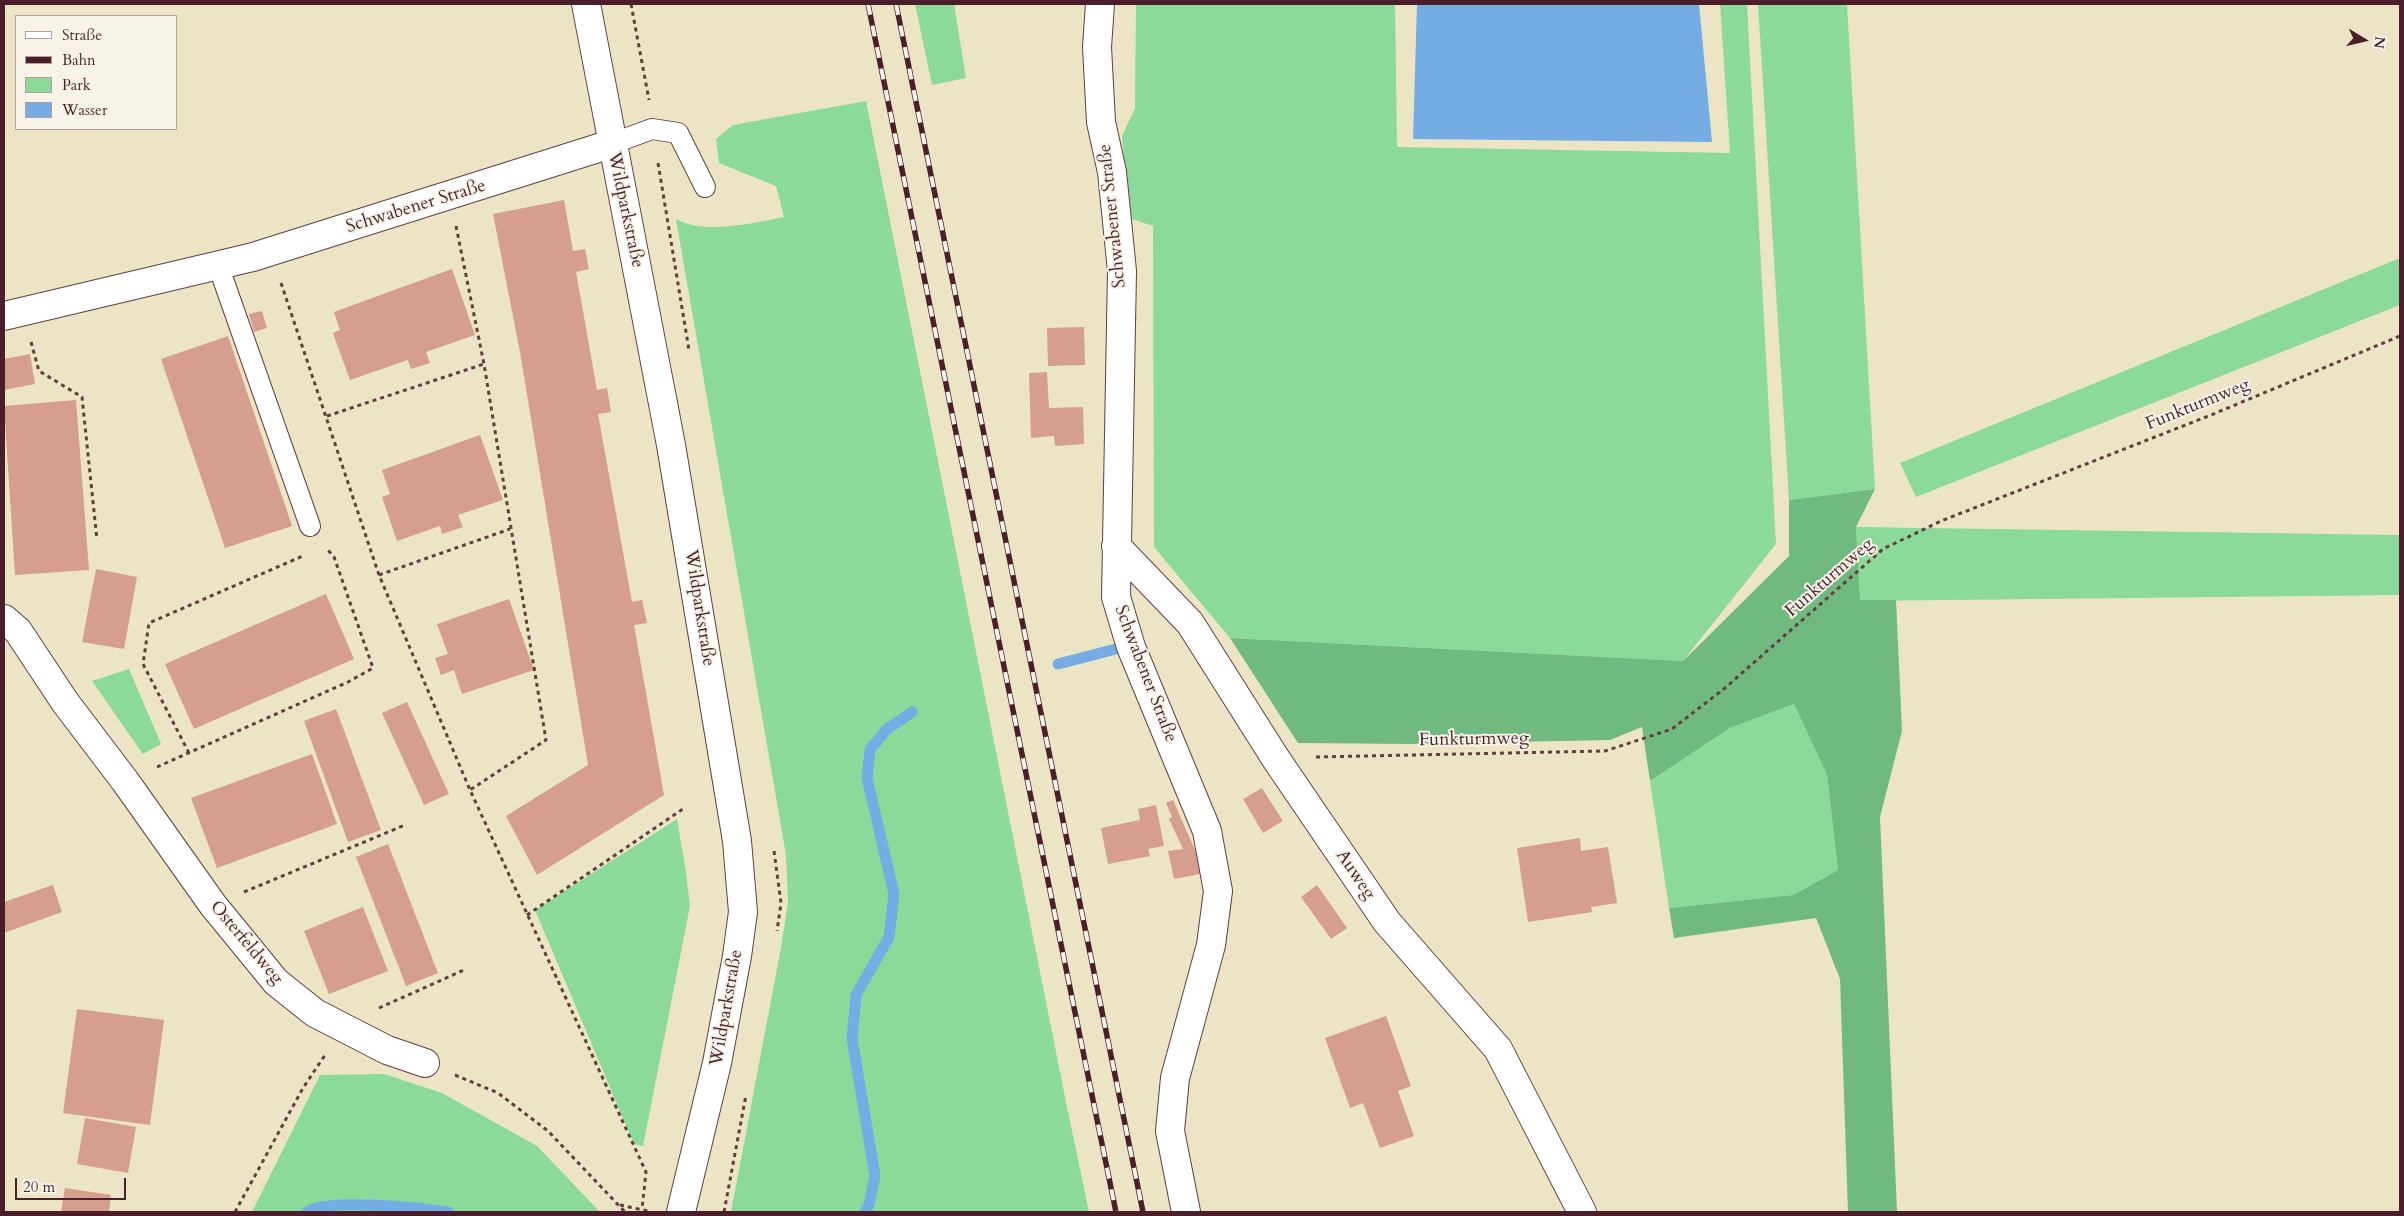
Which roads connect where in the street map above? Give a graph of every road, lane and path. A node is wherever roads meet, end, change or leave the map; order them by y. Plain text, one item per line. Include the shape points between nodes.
1 (586, 4) edge
2 (1100, 4) edge
3 (611, 144) junction
4 (705, 187) dead end
5 (456, 225) dead end
6 (218, 265) junction
7 (280, 282) dead end
8 (4, 316) edge
9 (2400, 336) edge
10 (30, 338) dead end
11 (484, 364) junction
12 (327, 416) junction
13 (310, 526) joint
14 (510, 530) junction
15 (97, 540) dead end
16 (326, 546) junction
17 (1116, 546) junction
18 (379, 575) junction
19 (4, 619) edge
20 (189, 753) junction
21 (1276, 759) junction
22 (125, 781) junction
23 (470, 790) junction
24 (683, 809) dead end
25 (405, 825) dead end
26 (213, 905) junction
27 (527, 915) junction
28 (464, 970) dead end
29 (344, 1026) junction
30 (425, 1063) joint
31 (620, 1205) junction
32 (642, 1210) junction
33 (234, 1212) edge
34 (625, 1212) edge
35 (652, 1212) edge
36 (681, 1212) edge
37 (1186, 1212) edge
38 (1582, 1212) edge

1 - 3 street, Wildparkstraße
2 - 17 street, Schwabener Straße via 1097,47 1102,122 1112,172 1122,271
3 - 4 lane via 652,129 678,133
3 - 6 street, Schwabener Straße via 253,257
3 - 36 street, Wildparkstraße via 671,445 738,841 741,877 743,912 728,1004
5 - 11 path
6 - 8 street, Schwabener Straße
6 - 13 lane
7 - 12 path
9 - 21 path, Funkturmweg via 2211,415 1941,521 1883,549 1725,688 1672,729 1605,751
10 - 15 path via 39,371 82,397
11 - 12 path
11 - 14 path
12 - 18 path
13 - 16 path
14 - 18 path
14 - 23 path via 546,740
16 - 20 path via 334,557 373,668
16 - 20 path via 149,622 143,664
17 - 21 street, Auweg via 1190,622
17 - 37 street, Schwabener Straße via 1116,597 1131,647 1207,831 1218,891 1211,945 1175,1078 1170,1131
18 - 23 path
19 - 22 street, Osterfeldweg via 18,632 65,702
20 - 22 path
21 - 38 street, Auweg via 1387,922 1498,1049
22 - 26 street, Osterfeldweg
23 - 27 path
24 - 27 path
25 - 26 path
26 - 29 street, Osterfeldweg via 276,982 315,1014
27 - 32 path via 646,1172
28 - 29 path
29 - 30 street, Osterfeldweg via 387,1050
29 - 33 path via 303,1088
30 - 31 path via 498,1093 513,1103 548,1132
31 - 32 path
31 - 34 path
32 - 35 path

